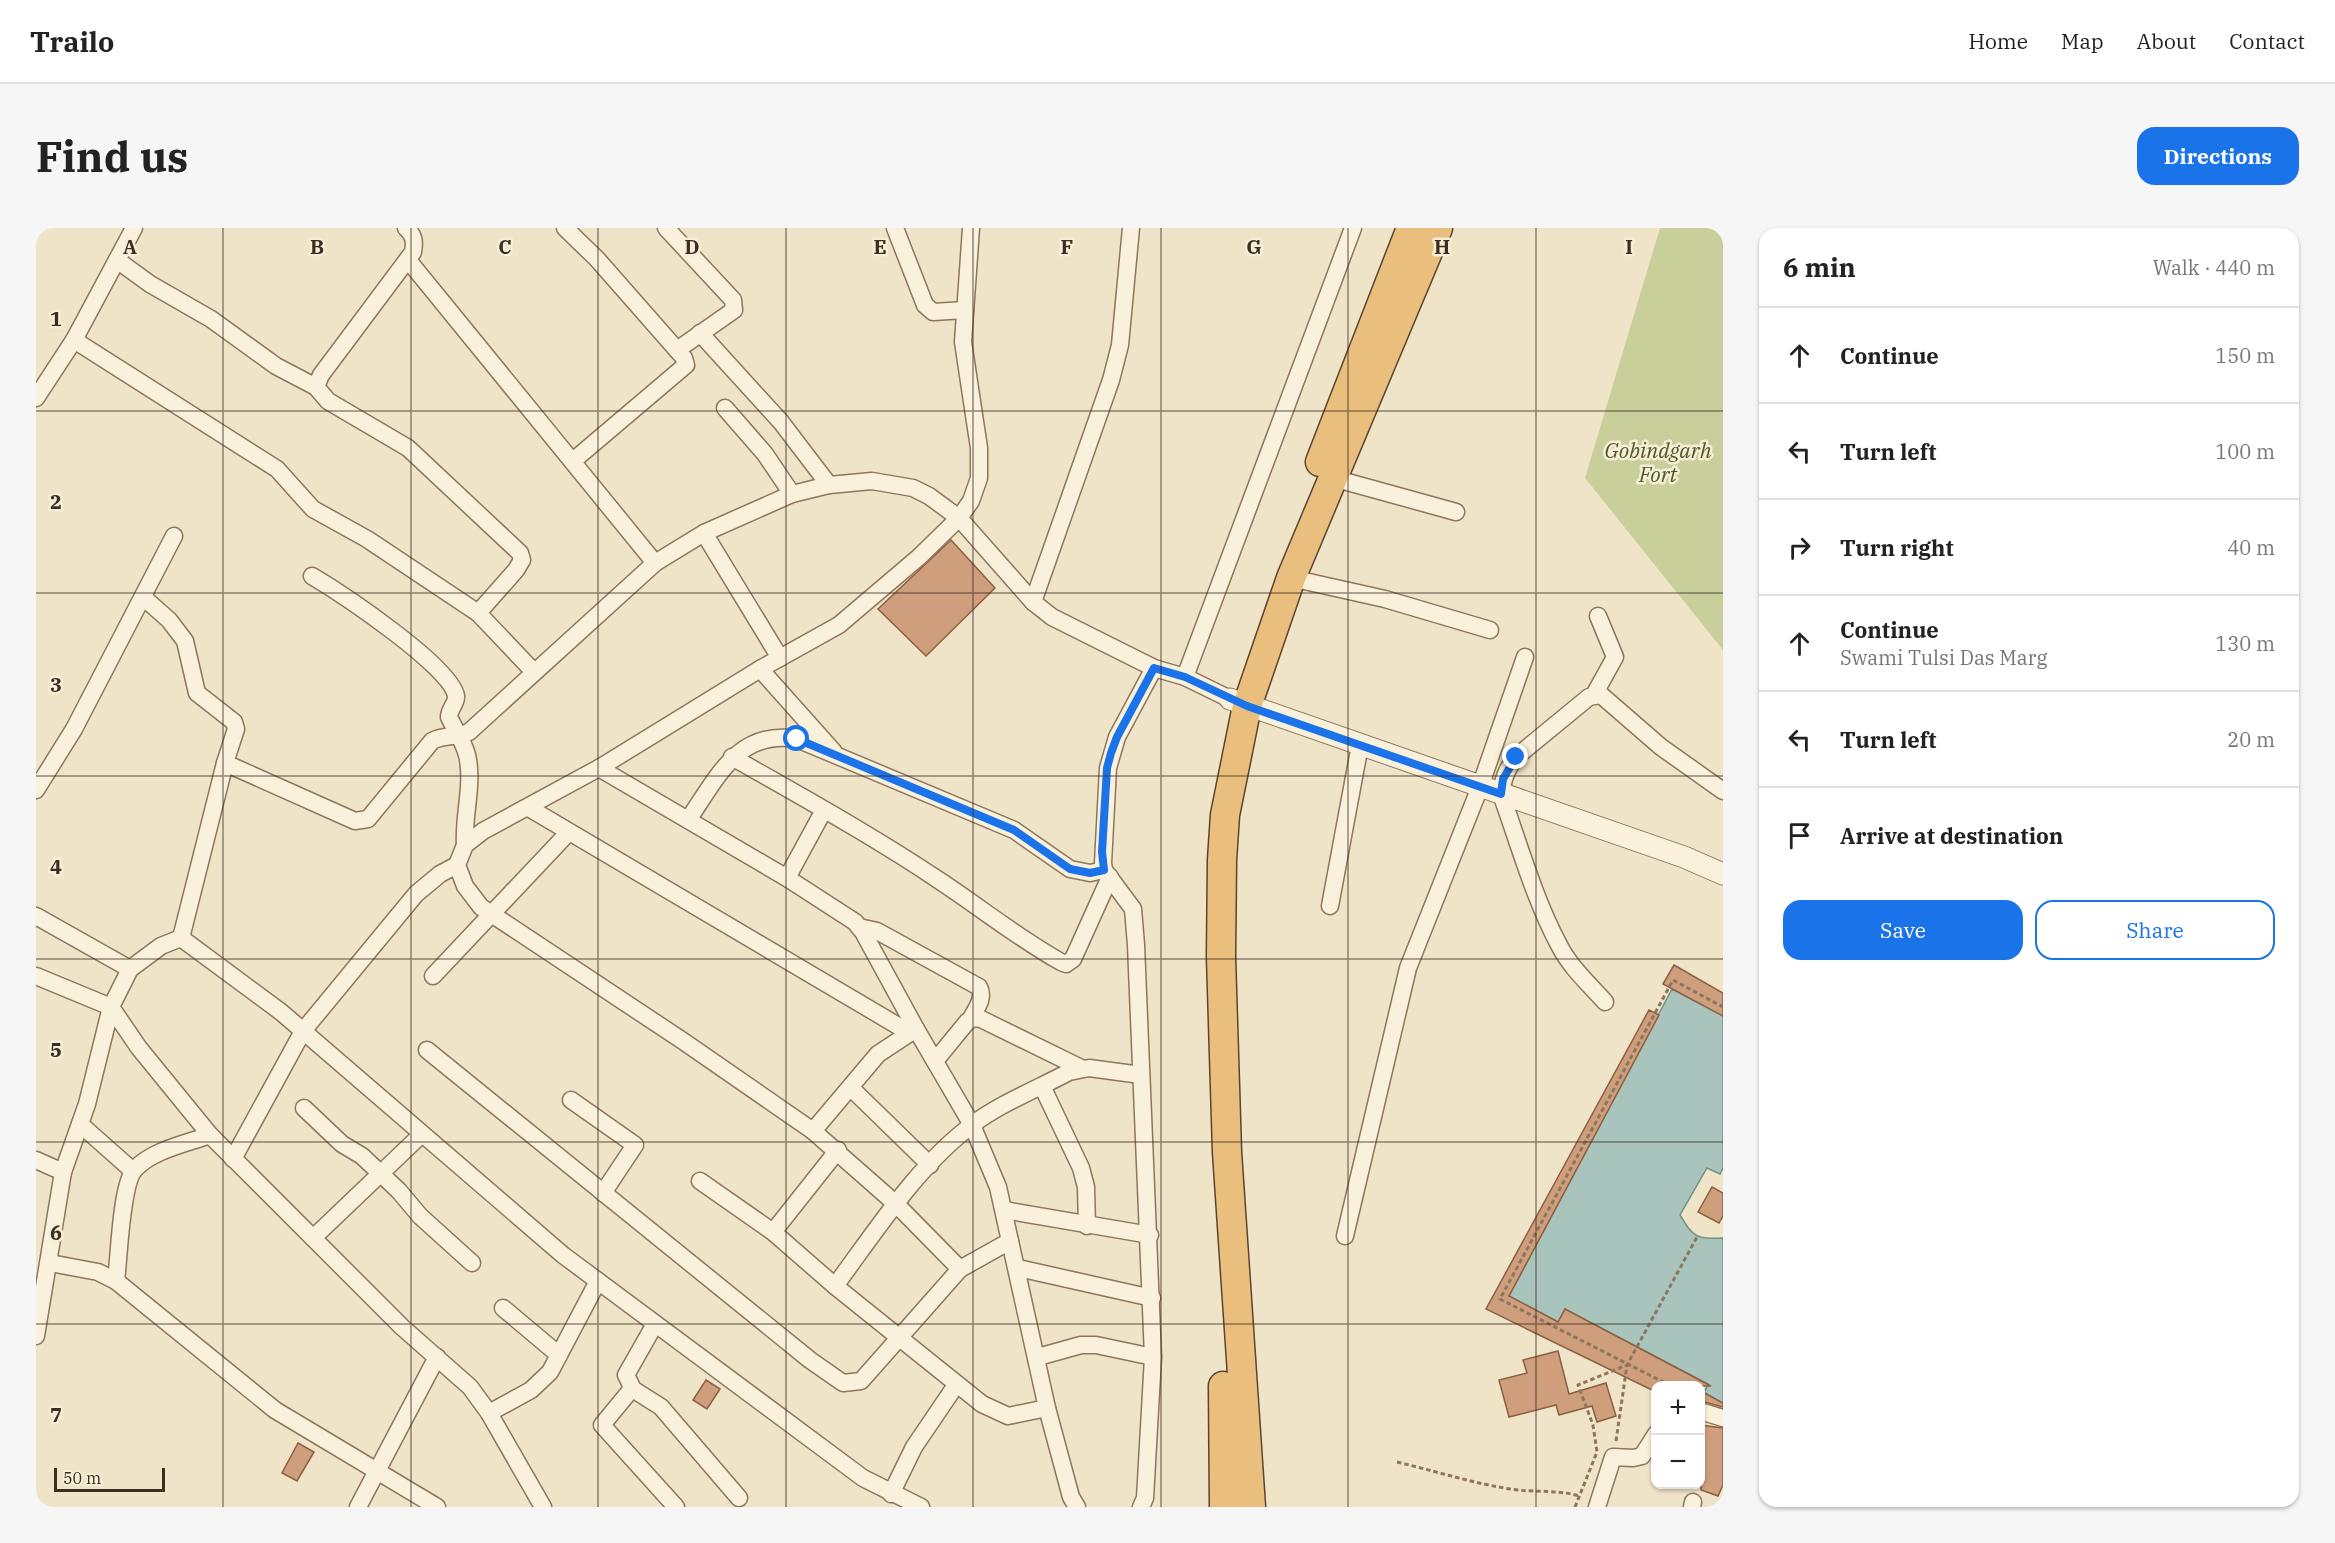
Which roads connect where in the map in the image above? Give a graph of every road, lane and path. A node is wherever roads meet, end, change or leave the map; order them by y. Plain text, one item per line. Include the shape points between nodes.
1 (134, 228) edge
2 (406, 228) edge
3 (565, 228) edge
4 (666, 228) edge
5 (895, 228) edge
6 (971, 228) edge
7 (1131, 228) edge
8 (1353, 228) edge
9 (1418, 232) edge
10 (117, 260) junction
11 (408, 260) junction
12 (965, 310) junction
13 (700, 333) junction
14 (74, 340) junction
15 (677, 350) junction
16 (41, 378) edge
17 (316, 387) junction
18 (36, 398) edge
19 (725, 408) dead end
20 (574, 460) junction
21 (1333, 478) junction
22 (829, 485) junction
23 (792, 494) junction
24 (1456, 512) dead end
25 (959, 518) junction
26 (704, 533) junction
27 (174, 536) dead end
28 (656, 563) junction
29 (312, 576) dead end
30 (1291, 578) junction
31 (143, 597) junction
32 (1033, 602) junction
33 (478, 613) junction
34 (1598, 616) dead end
35 (1490, 630) dead end
36 (1525, 657) dead end
37 (780, 658) junction
38 (1154, 668) junction
39 (760, 669) junction
40 (534, 672) junction
41 (1185, 677) junction
42 (1594, 694) junction
43 (1238, 702) junction
44 (461, 735) junction
45 (1360, 745) junction
46 (732, 757) junction
47 (838, 757) junction
48 (225, 763) junction
49 (599, 768) junction
50 (1480, 787) junction
51 (36, 790) edge
52 (1723, 791) edge
53 (1501, 794) junction
54 (528, 808) junction
55 (824, 810) junction
56 (688, 820) junction
57 (568, 833) junction
58 (465, 845) junction
59 (457, 865) junction
60 (1107, 874) junction
61 (1723, 874) edge
62 (787, 878) junction
63 (1330, 906) dead end
64 (491, 914) junction
65 (36, 916) edge
66 (859, 927) junction
67 (181, 938) junction
68 (130, 969) junction
69 (36, 976) edge
70 (434, 976) dead end
71 (1605, 1002) dead end
72 (111, 1007) junction
73 (1723, 1007) edge
74 (970, 1020) junction
75 (303, 1031) junction
76 (913, 1031) junction
77 (426, 1050) dead end
78 (935, 1061) junction
79 (1081, 1068) junction
80 (1141, 1075) junction
81 (1042, 1086) junction
82 (850, 1088) junction
83 (571, 1100) dead end
84 (304, 1108) dead end
85 (80, 1124) junction
86 (972, 1125) junction
87 (813, 1131) junction
88 (422, 1134) junction
89 (210, 1135) junction
90 (838, 1150) junction
91 (233, 1159) junction
92 (36, 1160) edge
93 (930, 1165) junction
94 (133, 1171) junction
95 (63, 1172) junction
96 (380, 1174) junction
97 (700, 1181) dead end
98 (603, 1193) junction
99 (896, 1204) junction
100 (1004, 1210) junction
101 (1087, 1226) junction
102 (773, 1232) junction
103 (1150, 1235) junction
104 (1345, 1236) dead end
105 (1697, 1237) dead end
106 (313, 1238) junction
107 (1010, 1240) junction
108 (50, 1263) junction
109 (472, 1263) dead end
110 (1017, 1268) junction
111 (960, 1269) junction
112 (116, 1281) junction
113 (598, 1281) junction
114 (835, 1286) junction
115 (1152, 1298) junction
116 (503, 1308) dead end
117 (655, 1324) junction
118 (36, 1336) edge
119 (900, 1339) junction
120 (559, 1355) junction
121 (438, 1357) junction
122 (1038, 1357) junction
123 (1153, 1357) junction
124 (1627, 1365) junction
125 (1661, 1381) edge
126 (956, 1385) junction
127 (631, 1388) junction
128 (1047, 1408) junction
129 (1705, 1412) edge
130 (489, 1413) junction
131 (1723, 1418) edge
132 (1655, 1435) edge
133 (1613, 1457) junction
134 (1397, 1462) dead end
135 (377, 1470) junction
136 (891, 1494) junction
137 (1579, 1496) junction
138 (739, 1498) dead end
139 (358, 1507) edge
140 (437, 1507) edge
141 (543, 1507) edge
142 (676, 1507) edge
143 (921, 1507) edge
144 (1077, 1507) edge
145 (1141, 1507) edge
146 (1224, 1507) edge
147 (1251, 1507) edge
148 (1575, 1507) edge
149 (1597, 1507) edge

1 - 10 street
2 - 11 street via 415,242
3 - 15 street
4 - 13 street via 733,300 734,310
5 - 12 street via 929,310
6 - 12 street
7 - 32 street via 1120,345 1112,380
8 - 41 street
9 - 21 highway
9 - 43 highway
10 - 14 street
10 - 17 street via 211,319 276,366
11 - 17 street
11 - 20 street
12 - 25 street via 964,360 979,448 979,478 971,501
13 - 15 street
13 - 22 street via 781,422
14 - 16 street
14 - 33 street via 277,469 313,509 367,539
15 - 20 street via 684,358 685,368
16 - 18 street
17 - 33 street via 328,401 408,448 520,553 522,560 516,570
19 - 23 street
20 - 28 street
21 - 24 street
21 - 30 highway
22 - 23 street
22 - 25 street via 894,483 929,496
23 - 26 street
25 - 32 street
25 - 37 street via 858,611
26 - 28 street
26 - 37 street
27 - 31 street
28 - 40 street
29 - 44 street via 349,598 432,664 454,692 456,698 449,717
30 - 35 street via 1385,599
30 - 43 highway
31 - 48 street via 185,641 197,693 234,722 236,729
31 - 51 street via 74,729
32 - 38 street via 1052,616
33 - 40 street
34 - 42 street via 1615,657
36 - 50 street
37 - 39 street
38 - 41 street
38 - 60 street via 1117,737 1107,768 1102,852
39 - 47 street
39 - 49 street
40 - 44 street
41 - 43 street
42 - 52 street via 1609,700 1661,747
42 - 53 street via 1516,757 1503,779
43 - 45 street
43 - 146 highway via 1211,796 1203,879 1224,1400
43 - 147 highway via 1225,815 1221,957 1227,1152
44 - 48 street via 432,741 368,819 362,821
44 - 58 street via 470,768
45 - 50 street
45 - 63 street
46 - 47 street via 761,740 780,736
46 - 55 street
46 - 56 street
47 - 60 street via 1014,830 1070,869
48 - 67 street
49 - 54 street
49 - 56 street
50 - 53 street
50 - 104 street via 1408,968
53 - 61 street
53 - 71 street via 1560,946 1576,971
54 - 57 street
54 - 58 street
55 - 60 street via 941,881 1027,943 1066,964 1073,959
55 - 62 street
56 - 62 street
57 - 64 street
57 - 76 street
58 - 59 street
59 - 64 street via 471,896
59 - 75 street via 416,894
60 - 80 street via 1130,903 1134,917
62 - 66 street
64 - 70 street
64 - 87 street
65 - 68 street
66 - 74 street via 877,931 980,987 981,1000
66 - 76 street
67 - 68 street via 161,946
67 - 75 street
68 - 72 street
69 - 72 street
72 - 85 street
72 - 89 street
73 - 124 path via 1672,980 1500,1299
74 - 78 street
74 - 79 street via 981,1019
75 - 88 street
75 - 91 street
76 - 78 street
76 - 82 street via 878,1054
77 - 98 street
78 - 86 street
79 - 80 street
79 - 81 street
80 - 103 street
81 - 86 street
81 - 101 street via 1081,1168 1086,1186
82 - 87 street
82 - 93 street
83 - 98 street via 635,1145
84 - 96 street
85 - 94 street
85 - 95 street
86 - 93 street
86 - 100 street
87 - 90 street
88 - 96 street
88 - 113 street
89 - 91 street
89 - 94 street via 158,1153
90 - 99 street
90 - 102 street
91 - 106 street
92 - 95 street
93 - 99 street
94 - 112 street via 125,1190
95 - 108 street
96 - 106 street
96 - 109 street
97 - 102 street
98 - 119 street via 843,1383 861,1381
99 - 111 street
99 - 114 street
100 - 101 street
100 - 107 street
101 - 103 street
102 - 114 street
103 - 115 street
105 - 124 path
106 - 121 street via 402,1327
107 - 110 street
107 - 111 street
108 - 112 street via 98,1272
108 - 118 street
110 - 115 street
110 - 122 street
111 - 119 street
112 - 135 street via 275,1410
113 - 117 street
113 - 120 street
114 - 119 street
115 - 123 street
116 - 120 street
117 - 127 street via 626,1375
117 - 136 street via 863,1479
119 - 126 street
120 - 130 street via 542,1382
121 - 130 street via 470,1387
121 - 135 street
122 - 123 street via 1081,1345
122 - 128 street
123 - 145 street via 1145,1498
124 - 125 path
124 - 133 path
124 - 137 path via 1578,1385 1593,1425 1597,1452
126 - 128 street via 999,1414
126 - 136 street via 914,1447
127 - 138 street via 661,1407
127 - 142 street via 602,1425
128 - 144 street
129 - 131 street
130 - 141 street
132 - 133 street via 1642,1456
133 - 149 street
134 - 137 path via 1491,1486 1537,1493 1559,1490
135 - 139 street
135 - 140 street
136 - 143 street
137 - 148 path

